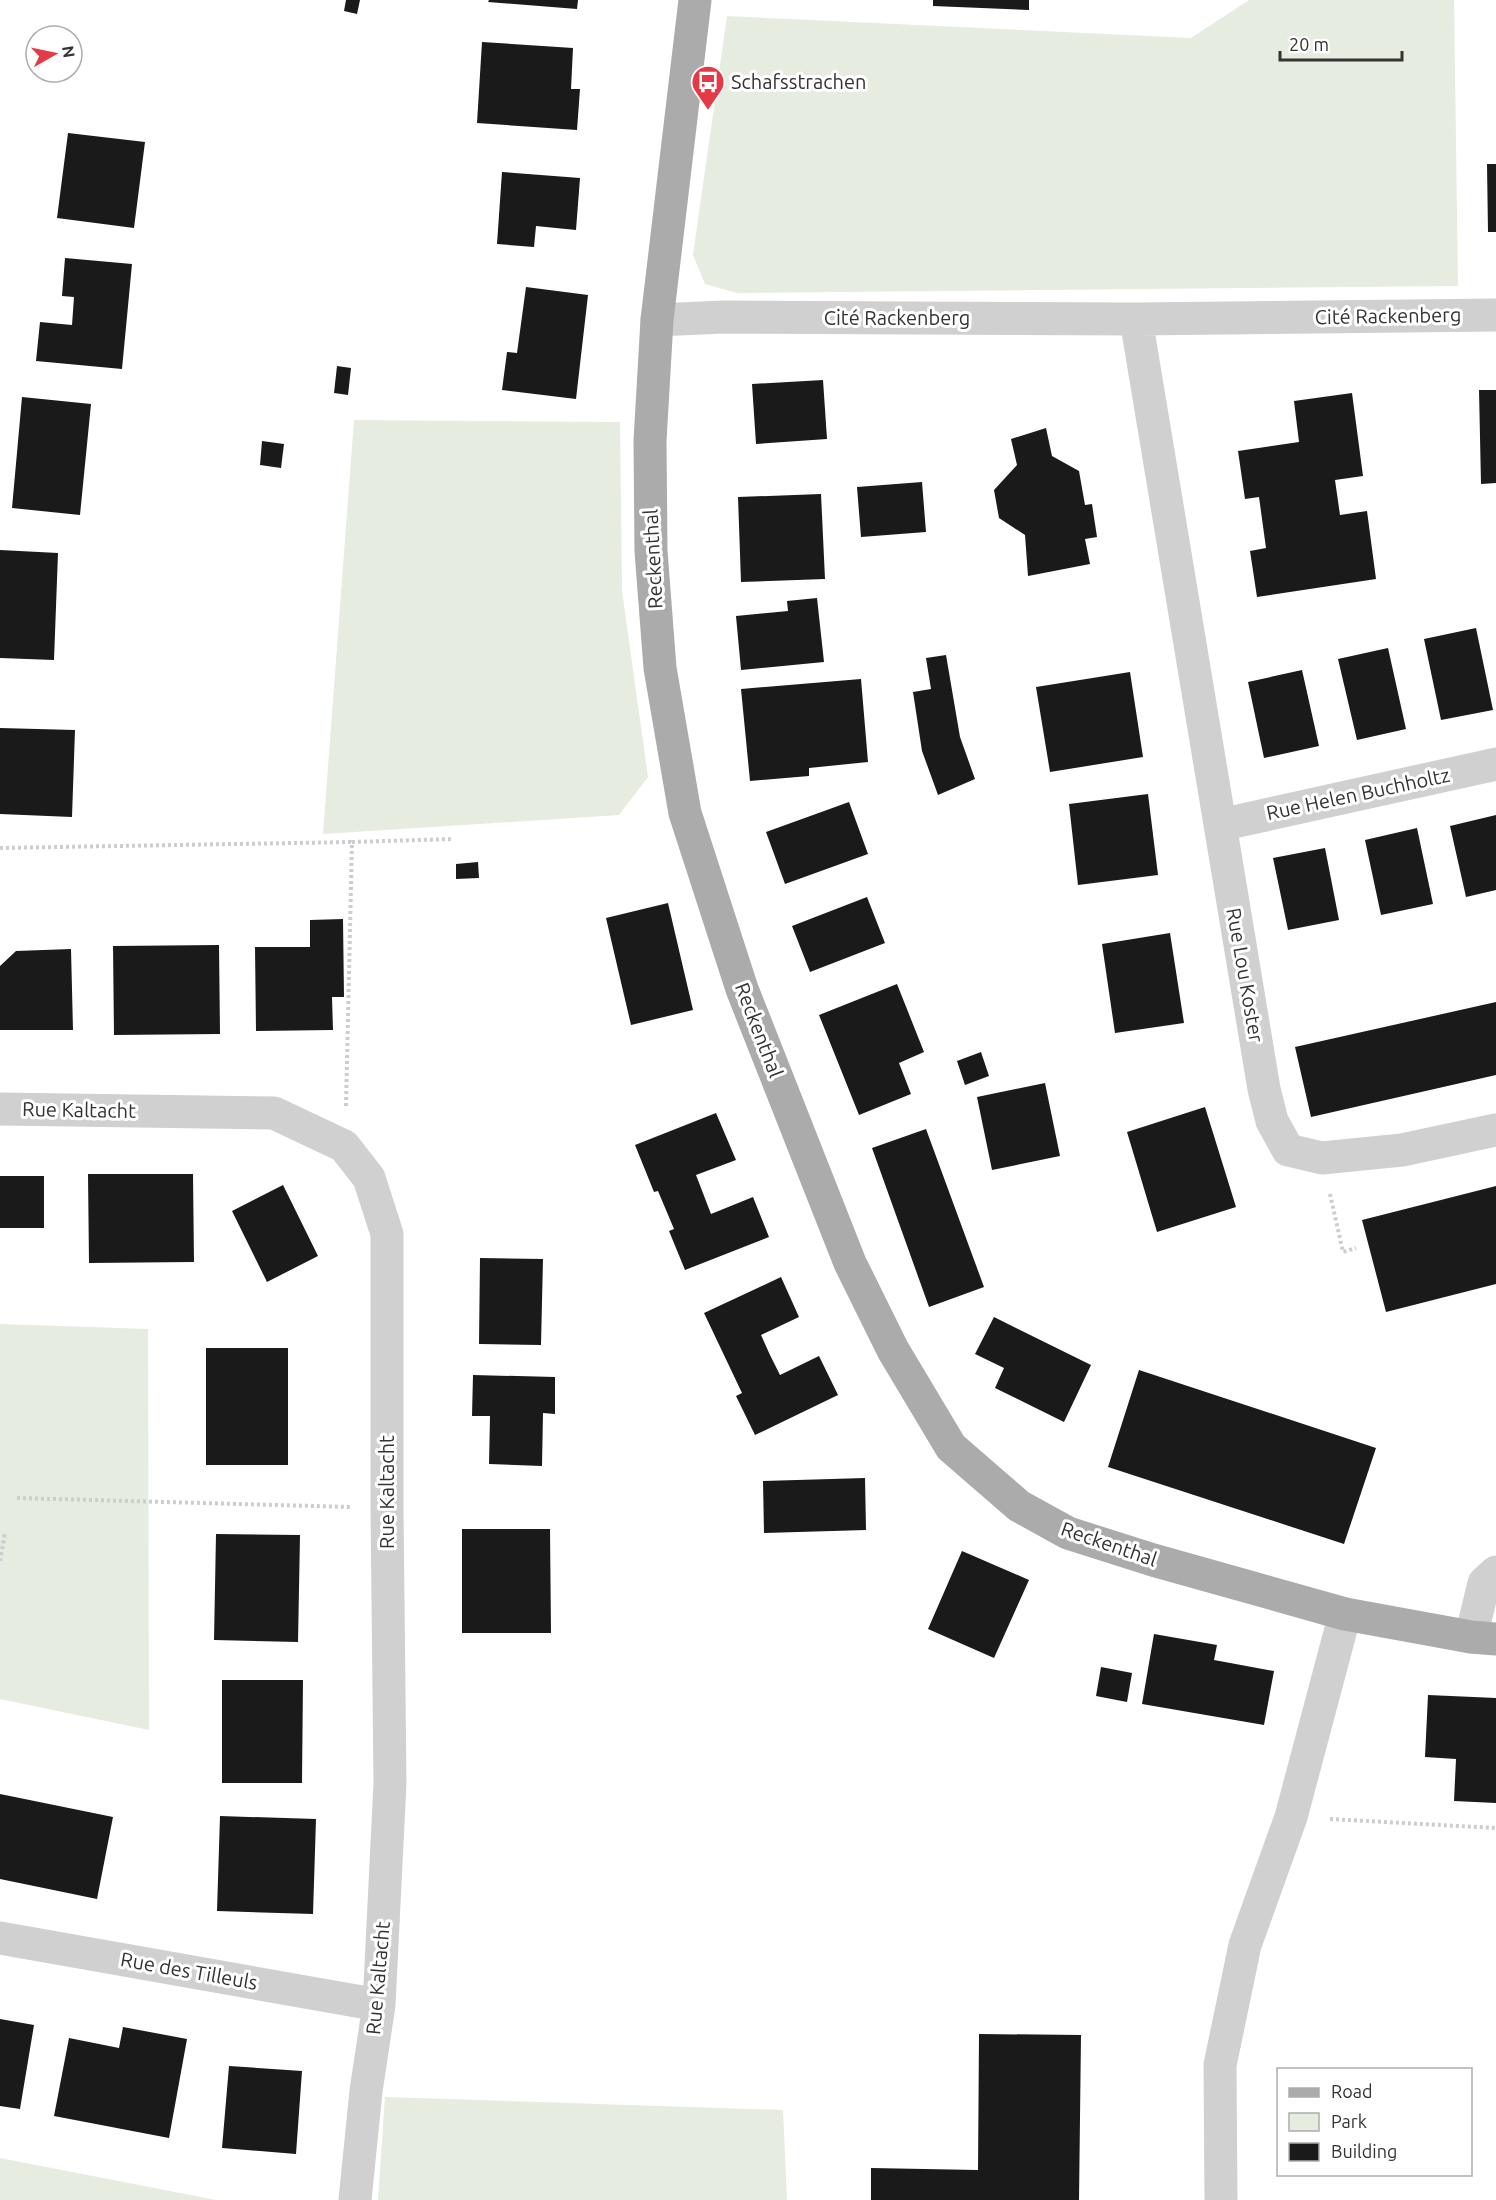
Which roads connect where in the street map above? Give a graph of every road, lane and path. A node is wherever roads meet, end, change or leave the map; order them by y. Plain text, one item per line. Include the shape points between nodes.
1 (695, 0) edge
2 (1496, 315) edge
3 (1136, 319) junction
4 (657, 320) junction
5 (1496, 764) edge
6 (1220, 825) junction
7 (453, 839) dead end
8 (352, 842) junction
9 (0, 848) edge
10 (0, 1109) edge
11 (1496, 1130) edge
12 (344, 1146) junction
13 (1322, 1158) junction
14 (1356, 1248) dead end
15 (17, 1498) dead end
16 (387, 1508) junction
17 (5, 1533) dead end
18 (0, 1561) edge
19 (1496, 1572) edge
20 (1345, 1614) junction
21 (1484, 1638) edge
22 (1496, 1828) edge
23 (1286, 1829) junction
24 (0, 1938) edge
25 (379, 2005) junction
26 (355, 2200) edge
27 (1221, 2200) edge

1 - 4 main road, Reckenthal
2 - 3 street, Cité Rackenberg
3 - 4 street, Cité Rackenberg
3 - 6 street, Rue Lou Koster
4 - 20 main road, Reckenthal via 649,458 651,551 660,668 685,813 742,989 850,1263 893,1350 951,1447 1019,1506 1068,1533
5 - 6 street, Rue Helen Buchholtz
6 - 13 street, Rue Lou Koster via 1272,1121 1287,1150
7 - 8 path
8 - 9 path
8 - 12 path
10 - 12 street, Rue Kaltacht via 274,1113
11 - 13 street, Rue Lou Koster via 1402,1150
12 - 16 street, Rue Kaltacht via 369,1178 387,1234
13 - 14 path via 1343,1252
15 - 16 path
16 - 25 street, Rue Kaltacht via 390,1783
17 - 18 path
19 - 21 street via 1484,1583
20 - 21 main road, Reckenthal
20 - 23 street
22 - 23 path
23 - 27 street via 1245,1946 1220,2065
24 - 25 street, Rue des Tilleuls
25 - 26 street, Rue Kaltacht

